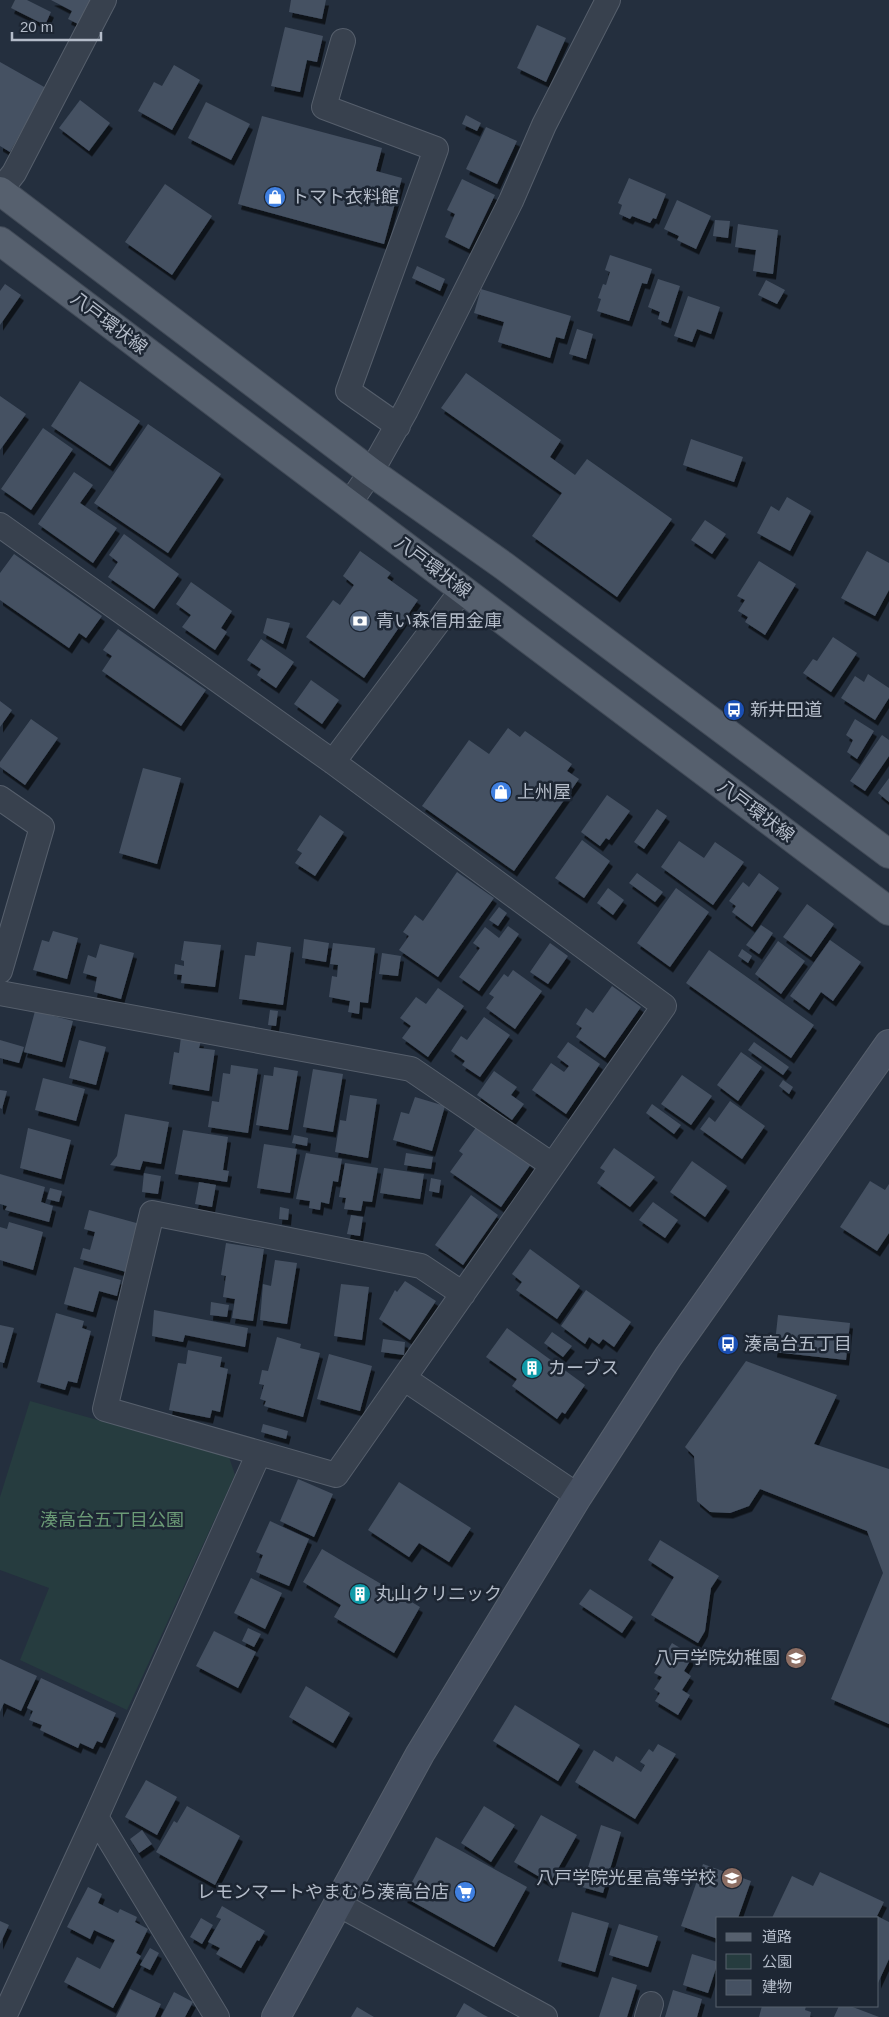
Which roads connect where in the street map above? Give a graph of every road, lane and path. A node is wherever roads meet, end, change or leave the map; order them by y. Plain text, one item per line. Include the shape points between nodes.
1 (104, 0) edge
2 (608, 0) edge
3 (343, 41) dead end
4 (0, 191) edge
5 (0, 241) edge
6 (398, 426) junction
7 (371, 472) junction
8 (348, 504) junction
9 (0, 525) edge
10 (463, 589) junction
11 (333, 762) junction
12 (0, 798) edge
13 (889, 854) edge
14 (889, 911) edge
15 (0, 971) edge
16 (0, 992) edge
17 (889, 1044) edge
18 (552, 1165) junction
19 (463, 1294) junction
20 (405, 1378) junction
21 (259, 1453) junction
22 (578, 1496) junction
23 (96, 1818) junction
24 (338, 1904) junction
25 (4, 2017) edge
26 (217, 2017) edge
27 (276, 2017) edge
28 (545, 2017) edge

1 - 4 street via 14,173
2 - 6 street
3 - 6 street via 324,107 436,149 348,392
4 - 7 main road
5 - 8 main road, 八戸環状線
6 - 7 street
7 - 8 street
7 - 13 main road via 504,566
8 - 10 main road, 八戸環状線
9 - 11 street
10 - 11 street
10 - 14 main road, 八戸環状線
11 - 18 street via 664,1006
12 - 15 street via 42,827
16 - 18 street via 410,1069
17 - 22 street via 668,1357
18 - 19 street
19 - 20 street
19 - 21 street via 421,1266 152,1212 104,1410
20 - 21 street via 336,1475
20 - 22 street
21 - 23 street
22 - 24 street via 420,1754
23 - 25 street
23 - 26 street
24 - 27 street
24 - 28 street

